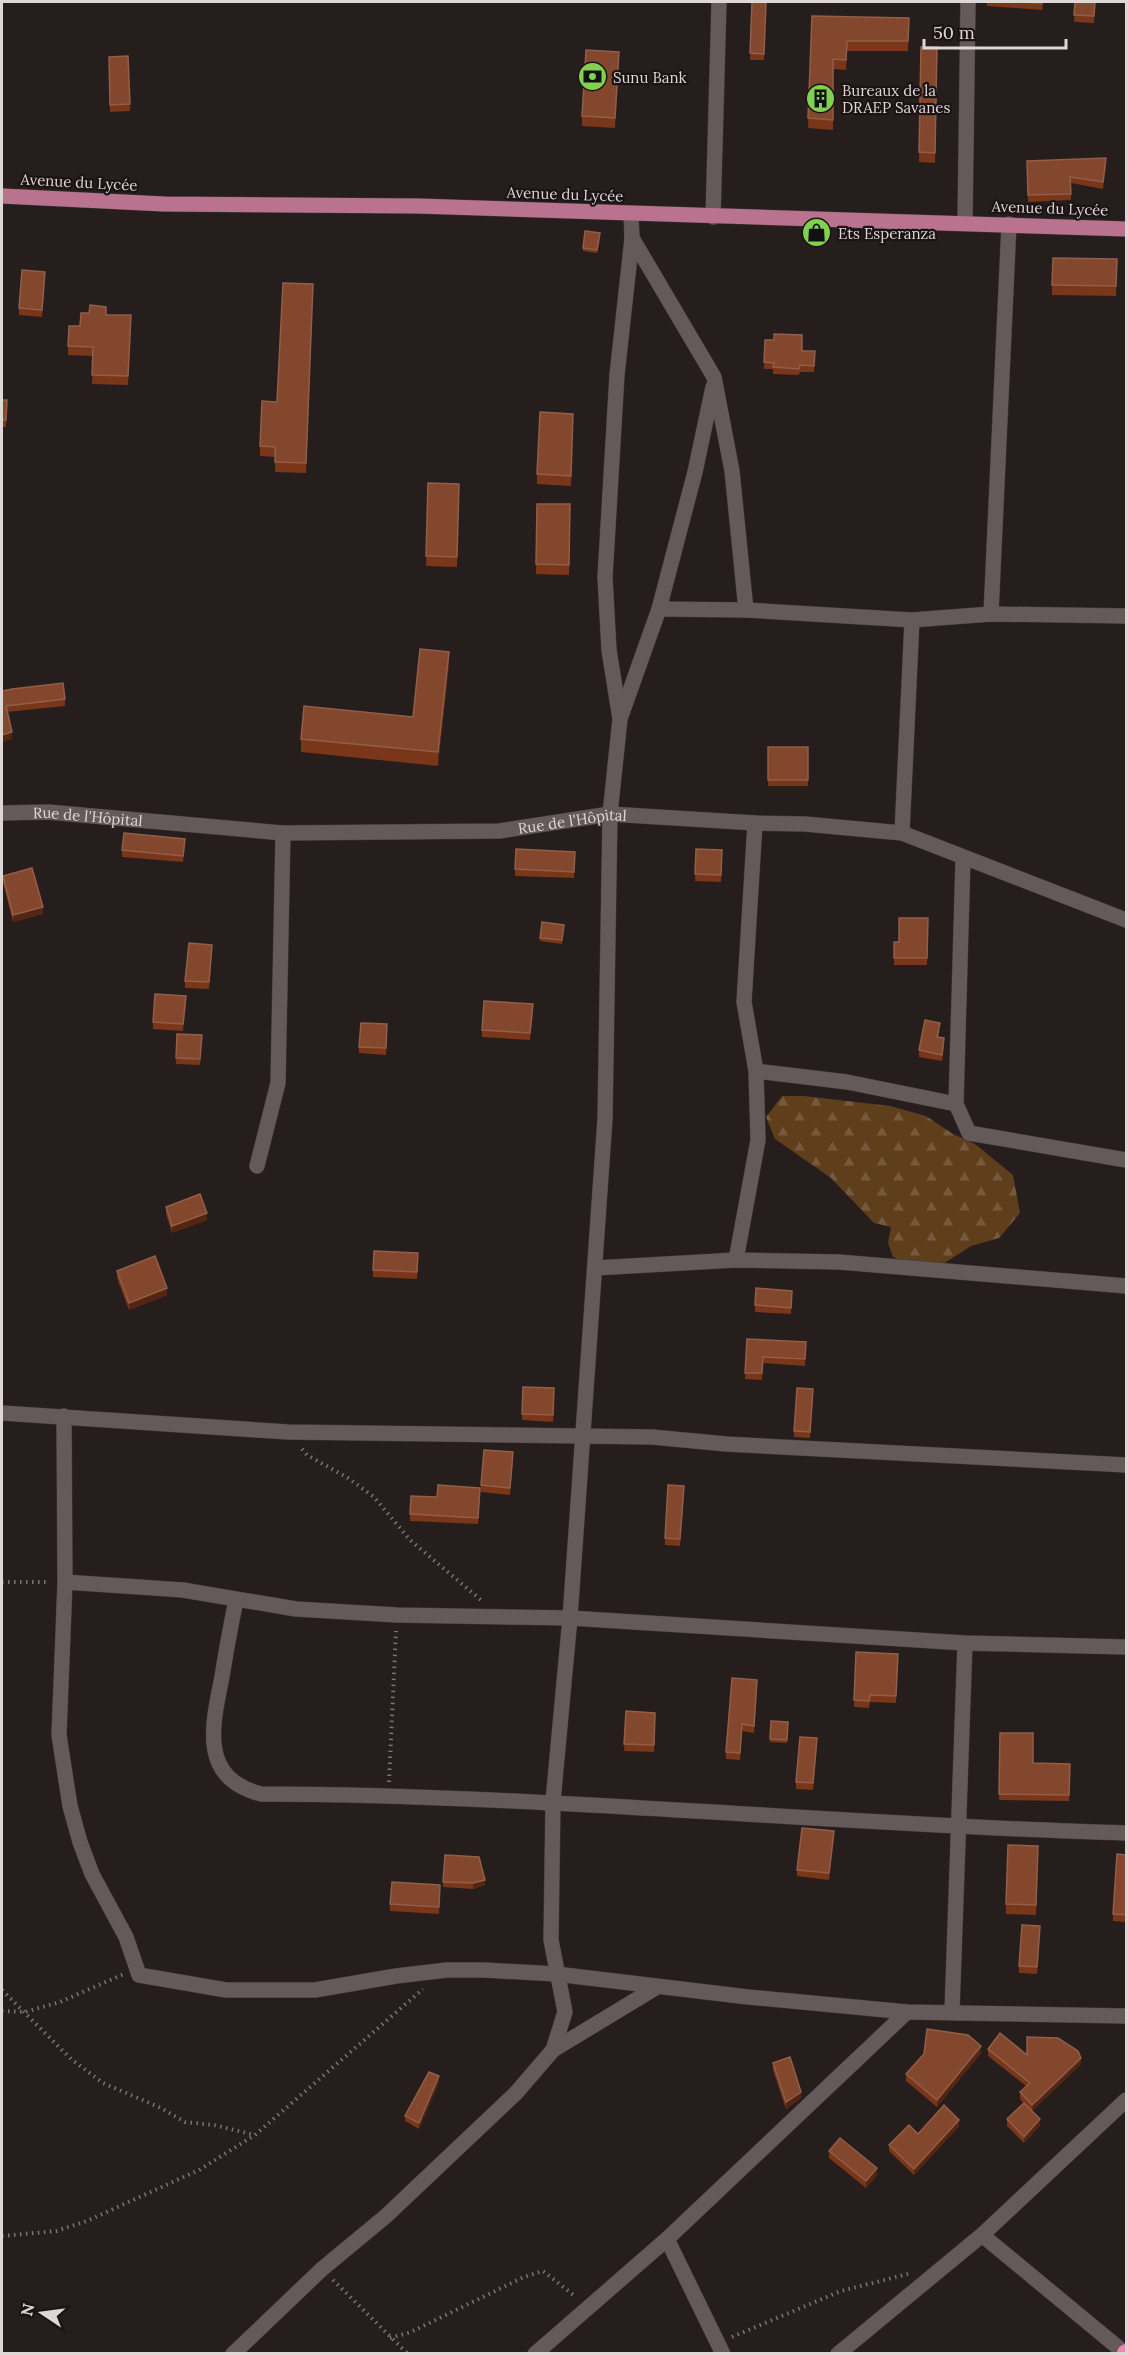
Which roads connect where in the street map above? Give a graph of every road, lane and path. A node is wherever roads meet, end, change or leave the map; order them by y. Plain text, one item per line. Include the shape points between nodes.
1 (719, 2) edge
2 (968, 2) edge
3 (2, 196) edge
4 (631, 214) junction
5 (713, 217) junction
6 (964, 223) junction
7 (1009, 224) junction
8 (1126, 230) edge
9 (632, 238) junction
10 (714, 378) junction
11 (659, 609) junction
12 (746, 610) junction
13 (991, 614) junction
14 (1126, 616) edge
15 (912, 620) junction
16 (620, 718) junction
17 (2, 813) edge
18 (610, 814) junction
19 (755, 823) junction
20 (283, 833) junction
21 (902, 833) junction
22 (963, 859) junction
23 (1126, 920) edge
24 (756, 1071) junction
25 (956, 1104) junction
26 (1126, 1160) edge
27 (257, 1166) dead end
28 (736, 1260) junction
29 (595, 1268) junction
30 (1126, 1286) edge
31 (2, 1413) edge
32 (64, 1416) junction
33 (288, 1432) junction
34 (583, 1435) junction
35 (1126, 1466) edge
36 (2, 1582) edge
37 (65, 1582) junction
38 (236, 1600) junction
39 (397, 1615) junction
40 (499, 1617) junction
41 (570, 1618) junction
42 (964, 1642) junction
43 (1126, 1647) edge
44 (388, 1795) junction
45 (553, 1801) junction
46 (959, 1825) junction
47 (1126, 1833) edge
48 (447, 1970) junction
49 (556, 1974) junction
50 (139, 1975) junction
51 (657, 1987) junction
52 (2, 1990) edge
53 (2, 2011) edge
54 (952, 2011) junction
55 (25, 2012) junction
56 (907, 2012) junction
57 (1126, 2016) edge
58 (553, 2050) junction
59 (1126, 2100) edge
60 (255, 2135) junction
61 (982, 2235) junction
62 (2, 2236) edge
63 (667, 2239) junction
64 (322, 2268) junction
65 (910, 2273) dead end
66 (588, 2306) junction
67 (390, 2338) junction
68 (720, 2348) edge
69 (1126, 2353) edge
70 (233, 2354) edge
71 (408, 2354) edge
72 (535, 2354) edge
73 (838, 2354) edge

1 - 5 street
2 - 6 street
3 - 4 main road, Avenue du Lycée via 164,204 417,206
4 - 5 main road, Avenue du Lycée
4 - 9 street
5 - 6 main road, Avenue du Lycée
6 - 7 main road, Avenue du Lycée
7 - 8 main road, Avenue du Lycée
7 - 13 street
9 - 10 street
9 - 16 street via 617,375 605,577 609,650
10 - 11 street via 690,493
10 - 12 street via 732,471
11 - 12 street
11 - 16 street
12 - 15 street
13 - 14 street
13 - 15 street
15 - 21 street
16 - 18 street
17 - 20 street, Rue de l'Hôpital via 48,812
18 - 19 street, Rue de l'Hôpital
18 - 20 street, Rue de l'Hôpital via 499,831
18 - 29 street via 605,1119
19 - 21 street, Rue de l'Hôpital
19 - 24 street via 744,1002
20 - 27 street via 278,1083
21 - 22 street, Rue de l'Hôpital
22 - 23 street, Rue de l'Hôpital
22 - 25 street
24 - 25 street
24 - 28 street via 758,1140
25 - 26 street via 969,1132
28 - 29 street
28 - 30 street via 839,1262
29 - 34 street
31 - 32 street
32 - 33 street
32 - 37 street
33 - 34 street
33 - 40 path via 307,1455 374,1497 410,1540
34 - 35 street
34 - 41 street
36 - 37 path
37 - 38 street via 152,1586
37 - 50 street via 59,1735 70,1806 88,1864 126,1937
38 - 39 street via 296,1609
38 - 44 street via 212,1728 215,1754 225,1774 236,1785 261,1794
39 - 40 street
39 - 44 path
40 - 41 street
41 - 42 street
41 - 45 street
42 - 43 street
42 - 46 street
44 - 45 street
45 - 46 street
45 - 49 street via 551,1940
46 - 47 street
46 - 54 street
48 - 49 street
48 - 50 street via 315,1990 226,1989
48 - 60 path
49 - 51 street
49 - 58 street via 565,2012
50 - 55 path via 119,1974 60,2002
51 - 56 street
51 - 58 street
52 - 55 path
53 - 55 path
54 - 56 street
54 - 57 street
55 - 60 path via 71,2059 103,2083 185,2122
56 - 63 street
58 - 64 street via 465,2144
59 - 61 street
60 - 62 path via 200,2170 87,2221 56,2231
61 - 69 street
61 - 73 street
63 - 66 street
63 - 68 street
64 - 67 path
64 - 70 street
65 - 68 path via 841,2291
66 - 67 path via 543,2271
66 - 72 street
67 - 71 path

